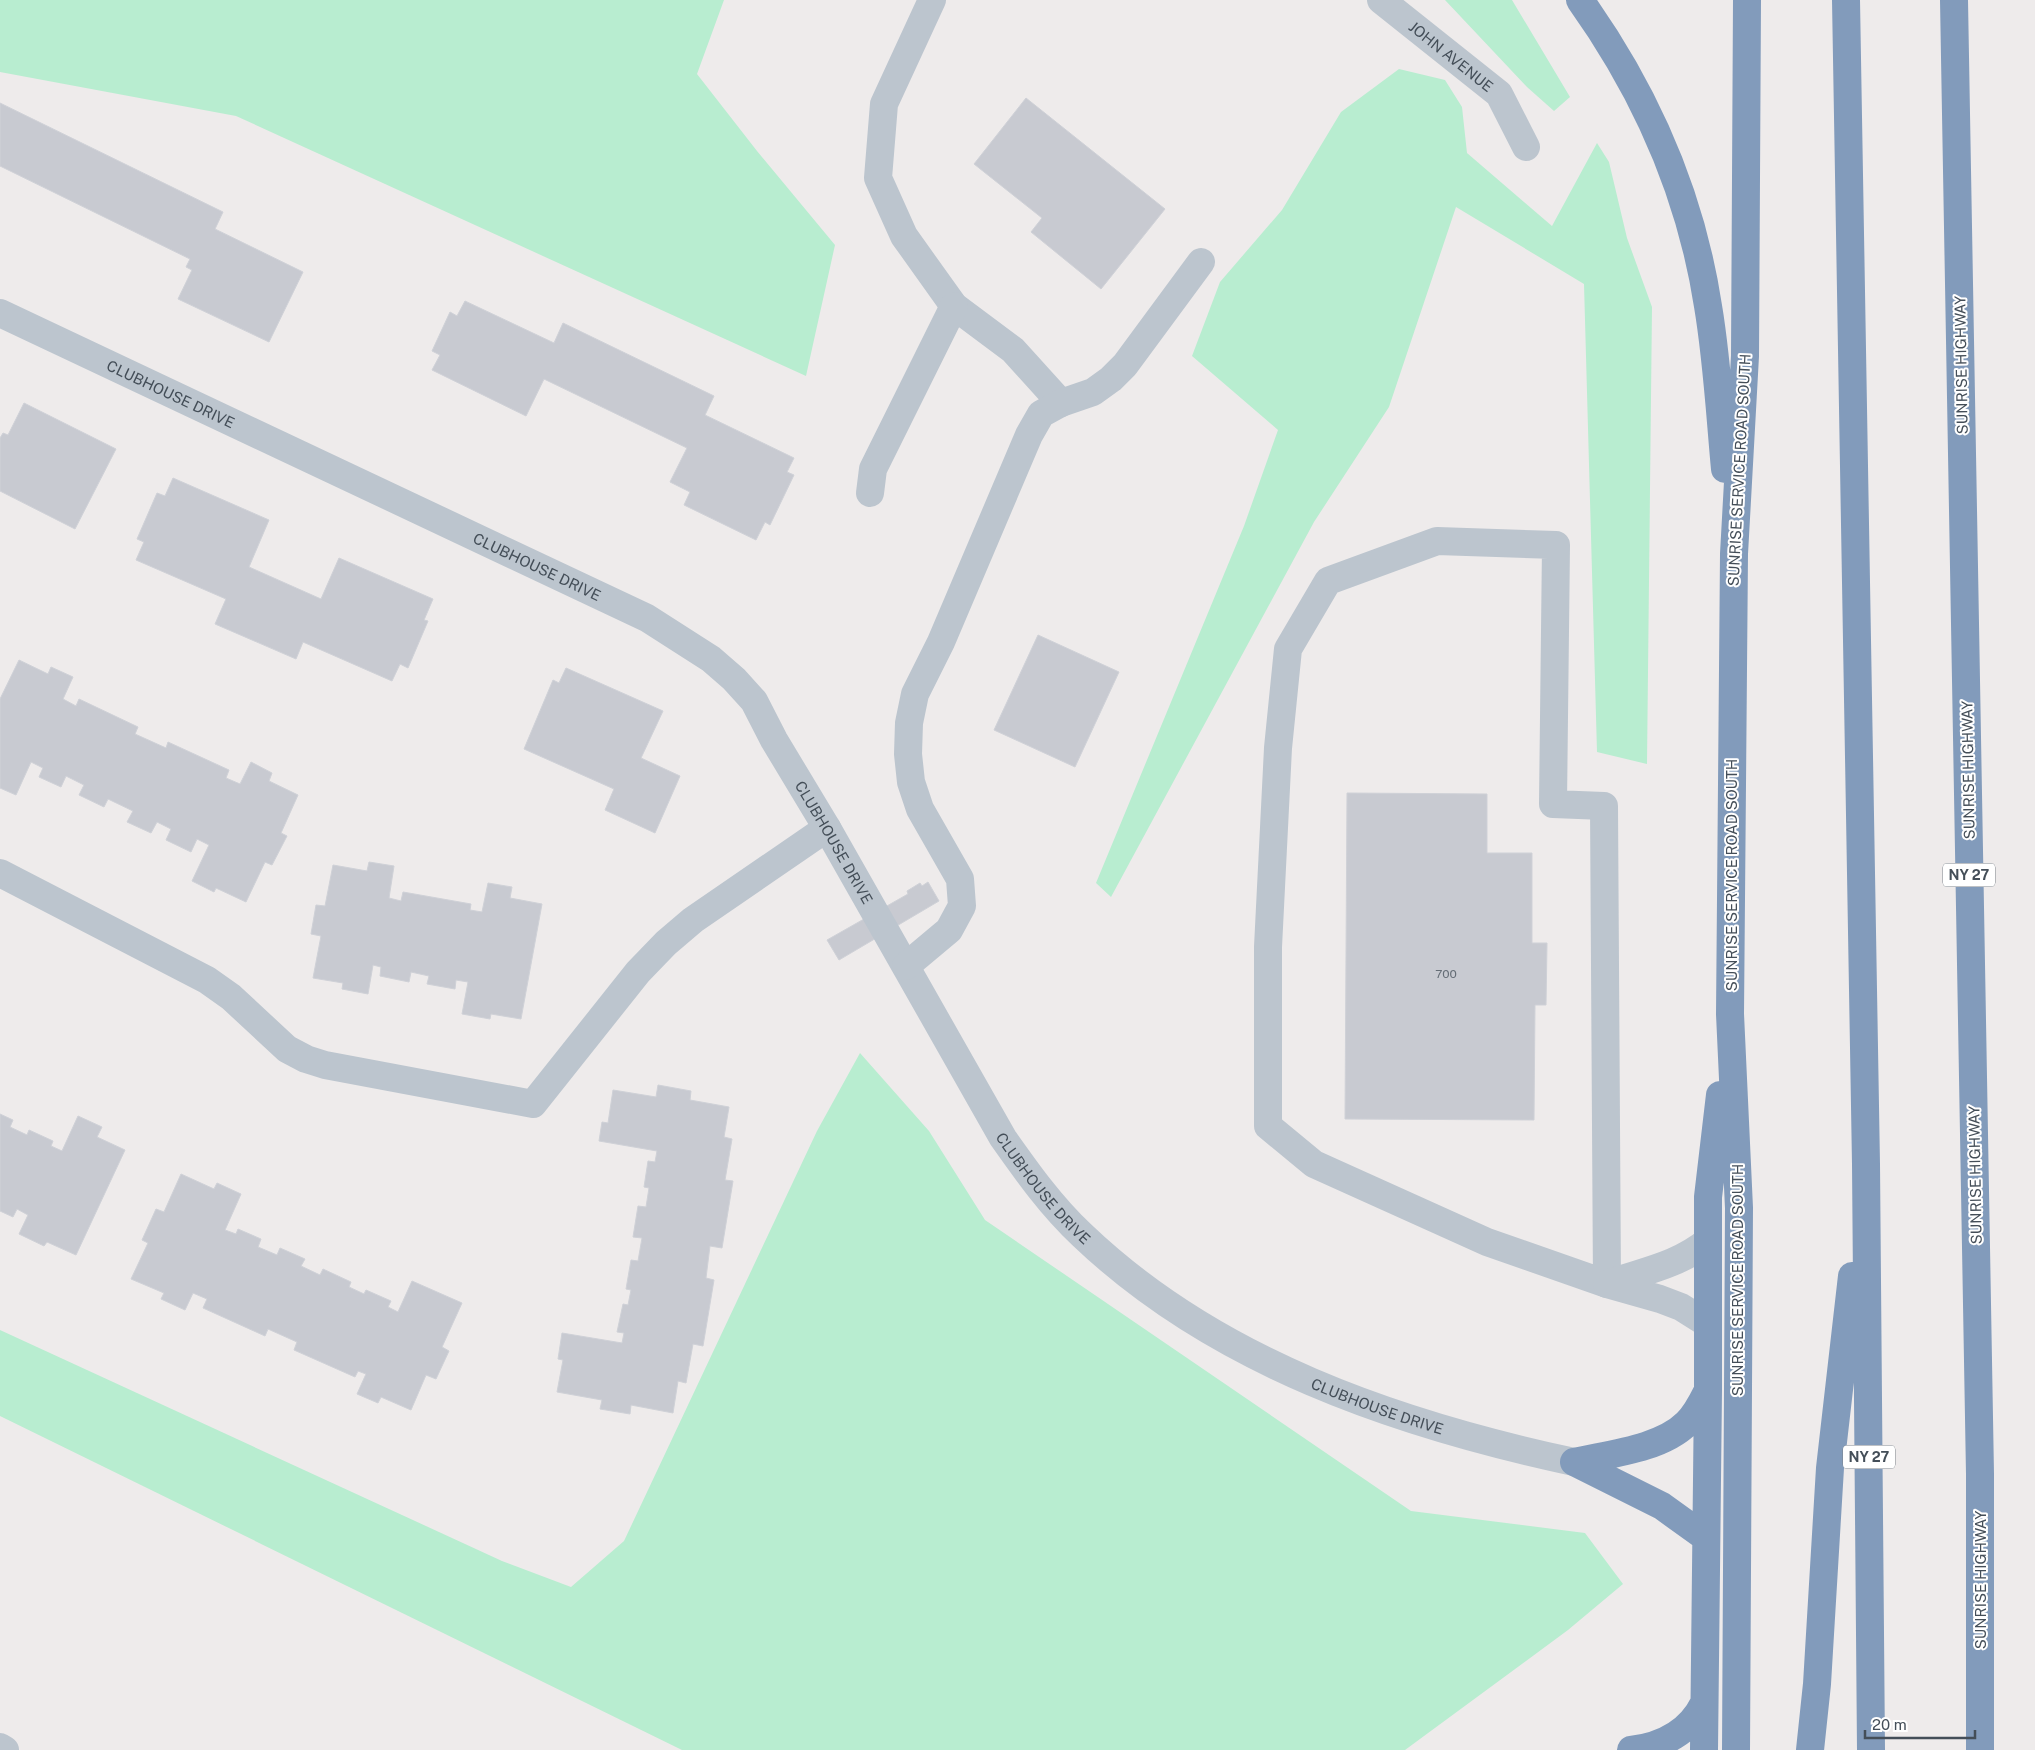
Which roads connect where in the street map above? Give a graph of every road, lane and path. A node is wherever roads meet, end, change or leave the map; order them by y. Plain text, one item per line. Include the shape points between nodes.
1 (932, 0) edge
2 (1380, 0) edge
3 (1580, 0) edge
4 (1747, 0) edge
5 (1846, 0) edge
6 (1954, 0) edge
7 (1526, 147) dead end
8 (1201, 262) dead end
9 (954, 306) junction
10 (0, 313) edge
11 (1061, 403) junction
12 (870, 493) dead end
13 (1734, 554) junction
14 (828, 828) junction
15 (0, 873) edge
16 (906, 966) junction
17 (1730, 1014) junction
18 (1866, 1164) junction
19 (1708, 1241) junction
20 (1607, 1284) junction
21 (1708, 1324) junction
22 (1708, 1390) junction
23 (1574, 1462) junction
24 (1705, 1537) junction
25 (1704, 1703) junction
26 (0, 1747) edge
27 (6, 1750) edge
28 (1631, 1750) edge
29 (1704, 1750) edge
30 (1736, 1750) edge
31 (1810, 1750) edge
32 (1871, 1750) edge
33 (1980, 1750) edge

1 - 9 street via 884,104 878,178 904,236
2 - 7 street, JOHN AVENUE via 1499,94
3 - 13 highway via 1623,64 1648,112 1670,160 1685,207 1708,306
4 - 13 highway, SUNRISE SERVICE ROAD SOUTH via 1745,356
5 - 18 highway, NY 27
6 - 33 highway, SUNRISE HIGHWAY / NY 27 via 1980,1474
8 - 11 street via 1111,379 1093,392
9 - 11 street via 1013,350
9 - 12 street via 874,469
10 - 14 street, CLUBHOUSE DRIVE via 647,618 688,643 734,679 754,701
11 - 16 street via 1041,414 1029,435 941,642 915,694 909,723 911,782 920,809 960,879 962,906 949,930
13 - 17 highway, SUNRISE SERVICE ROAD SOUTH
14 - 15 street via 666,942 532,1104 306,1059 287,1049 231,997 207,980
14 - 16 street, CLUBHOUSE DRIVE
16 - 23 street, CLUBHOUSE DRIVE via 1003,1138 1026,1172 1081,1234 1158,1297 1246,1351 1339,1393 1453,1433
17 - 19 highway via 1708,1197
17 - 30 highway, SUNRISE SERVICE ROAD SOUTH via 1738,1208
18 - 31 highway via 1830,1468
18 - 32 highway, NY 27
19 - 20 street via 1692,1254 1668,1265
19 - 21 highway
20 - 20 street via 1487,1242 1314,1164 1268,1126 1269,937 1278,748 1288,649 1328,581 1437,541 1556,545 1553,804 1604,806
20 - 21 street via 1681,1307
21 - 22 highway
22 - 23 highway via 1697,1411 1671,1435 1654,1443
22 - 24 highway
23 - 24 highway via 1662,1506
24 - 25 highway
25 - 28 highway via 1698,1715 1673,1737 1656,1745
25 - 29 highway
26 - 27 street

